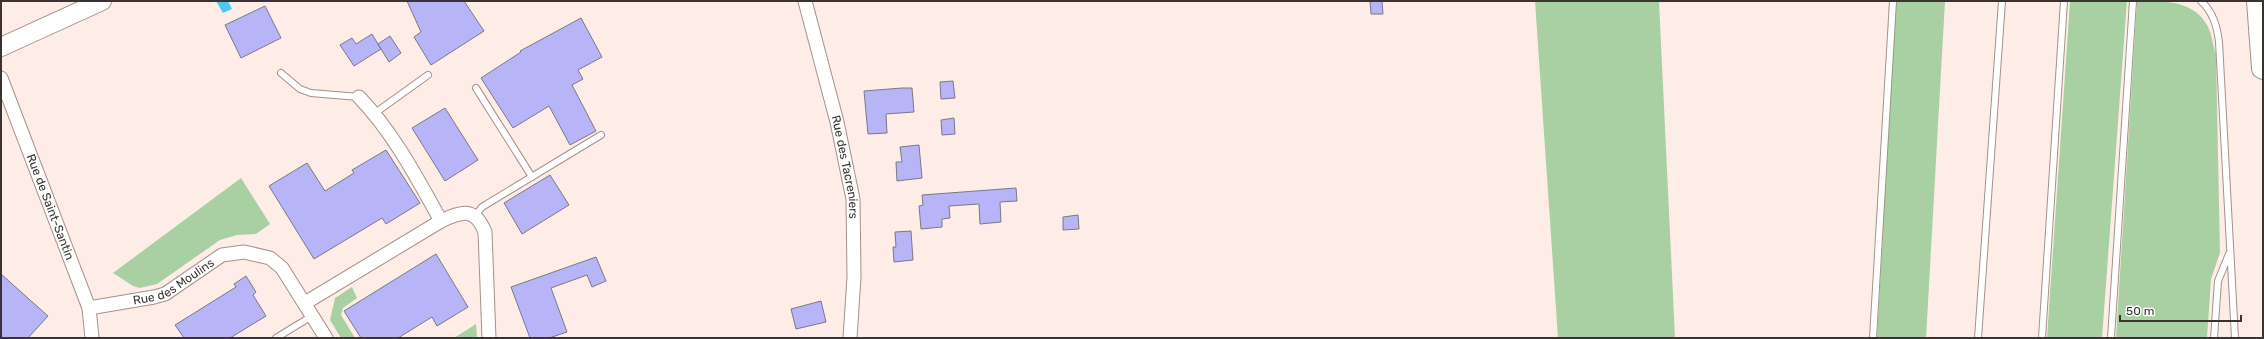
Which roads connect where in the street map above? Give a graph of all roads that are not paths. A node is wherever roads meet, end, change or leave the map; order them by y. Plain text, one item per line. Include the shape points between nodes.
1 (102, 1) edge
2 (805, 1) edge
3 (1893, 1) edge
4 (2002, 1) edge
5 (2064, 1) edge
6 (2133, 1) edge
7 (2201, 1) edge
8 (2258, 1) edge
9 (1, 47) edge
10 (2263, 68) edge
11 (280, 73) dead end
12 (428, 75) dead end
13 (1, 78) edge
14 (476, 88) dead end
15 (359, 97) joint
16 (375, 113) junction
17 (601, 136) dead end
18 (532, 177) junction
19 (475, 216) junction
20 (441, 221) junction
21 (2230, 250) junction
22 (305, 303) junction
23 (89, 308) junction
24 (312, 316) junction
25 (92, 338) edge
26 (276, 338) edge
27 (326, 338) edge
28 (489, 338) edge
29 (850, 338) edge
30 (1873, 338) edge
31 (1978, 338) edge
32 (2042, 338) edge
33 (2111, 338) edge
34 (2214, 338) edge
35 (2235, 338) edge

1 - 9 main road
2 - 29 street, Rue des Tacreniers via 837,122 853,199 854,277
3 - 30 lane
4 - 31 lane
5 - 32 lane
6 - 33 lane
7 - 21 lane via 2209,8 2218,30
8 - 10 highway
11 - 15 lane via 300,89 311,93
12 - 16 lane
13 - 23 street, Rue de Saint-Santin
14 - 18 lane
15 - 16 street
16 - 20 street
17 - 18 lane
18 - 19 lane via 482,206
19 - 20 street via 468,213 456,214
19 - 28 street via 485,232 487,245
20 - 22 street
21 - 34 lane via 2218,281
21 - 35 lane
22 - 23 street, Rue des Moulins via 282,268 270,258 244,252 222,255 160,295
22 - 24 street, Rue des Moulins
23 - 25 street, Rue de Saint-Santin
24 - 26 lane
24 - 27 street, Rue des Moulins

